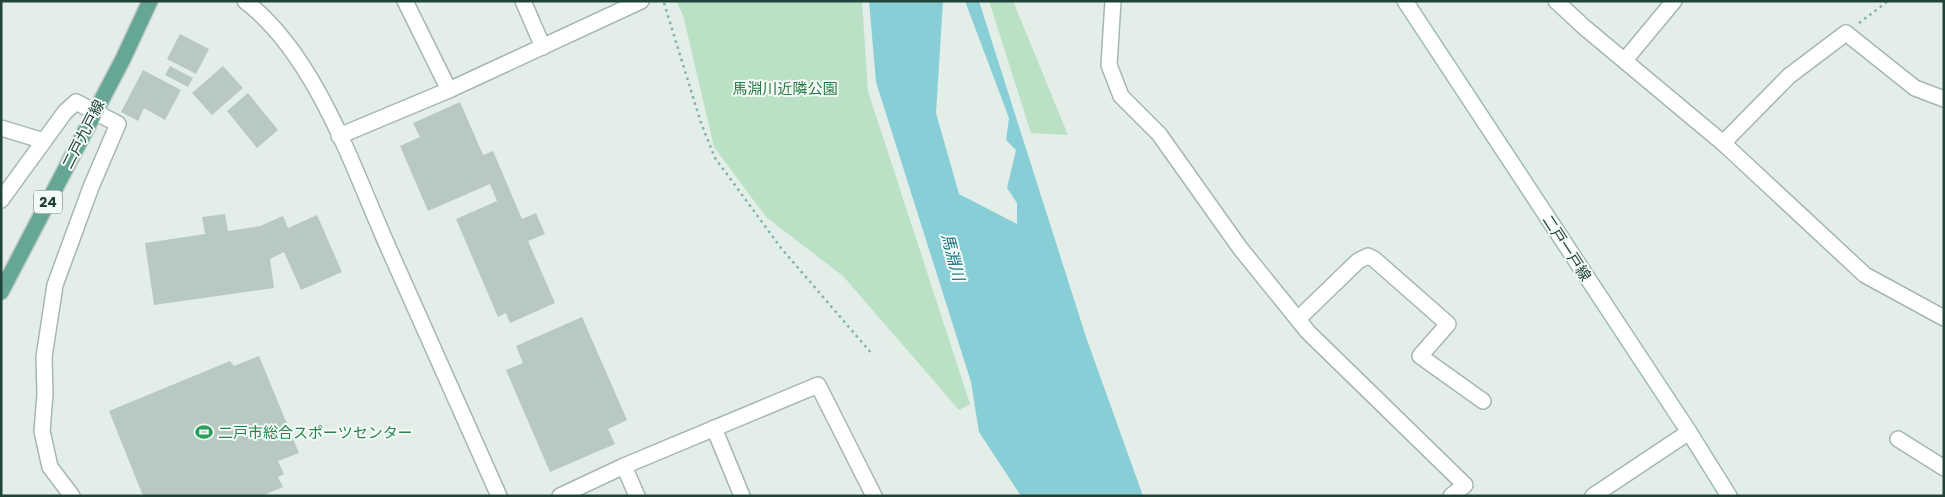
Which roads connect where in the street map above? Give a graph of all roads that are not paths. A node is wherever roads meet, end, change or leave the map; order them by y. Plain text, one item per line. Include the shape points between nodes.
1 (246, 1) edge
2 (405, 1) edge
3 (523, 1) edge
4 (640, 1) edge
5 (1113, 1) edge
6 (1405, 1) edge
7 (1556, 1) edge
8 (1674, 1) edge
9 (145, 3) edge
10 (543, 47) junction
11 (1624, 60) junction
12 (449, 90) junction
13 (1944, 99) edge
14 (94, 111) junction
15 (1, 128) edge
16 (339, 136) junction
17 (44, 141) junction
18 (1724, 143) junction
19 (1, 200) edge
20 (1, 292) edge
21 (1944, 318) edge
22 (1298, 319) junction
23 (1483, 400) dead end
24 (714, 428) junction
25 (1689, 432) junction
26 (1898, 439) dead end
27 (624, 466) junction
28 (1944, 468) edge
29 (72, 496) edge
30 (499, 496) edge
31 (560, 496) edge
32 (637, 496) edge
33 (742, 496) edge
34 (874, 496) edge
35 (1450, 496) edge
36 (1593, 496) edge
37 (1729, 496) edge

1 - 16 street via 272,24 289,46 309,76
2 - 12 street
3 - 10 street
4 - 10 street
5 - 22 street via 1109,65 1121,96 1159,134 1240,248
6 - 25 street, 二戸一戸線
7 - 11 street
8 - 11 street
9 - 14 main road, 二戸九戸線 / 24
10 - 12 street
11 - 18 street
12 - 16 street
13 - 18 street via 1915,88 1846,34 1789,76
14 - 17 street via 76,102
14 - 20 main road, 二戸九戸線 / 24
14 - 29 street via 118,124 55,285 44,357 42,431 50,467
15 - 17 street
16 - 30 street
17 - 19 street
18 - 21 street via 1865,275
22 - 23 street via 1358,261 1368,256 1448,324 1420,356
22 - 35 street via 1464,484
24 - 27 street
24 - 33 street
24 - 34 street via 818,385
25 - 36 street
25 - 37 street, 二戸一戸線
26 - 28 street
27 - 31 street
27 - 32 street

